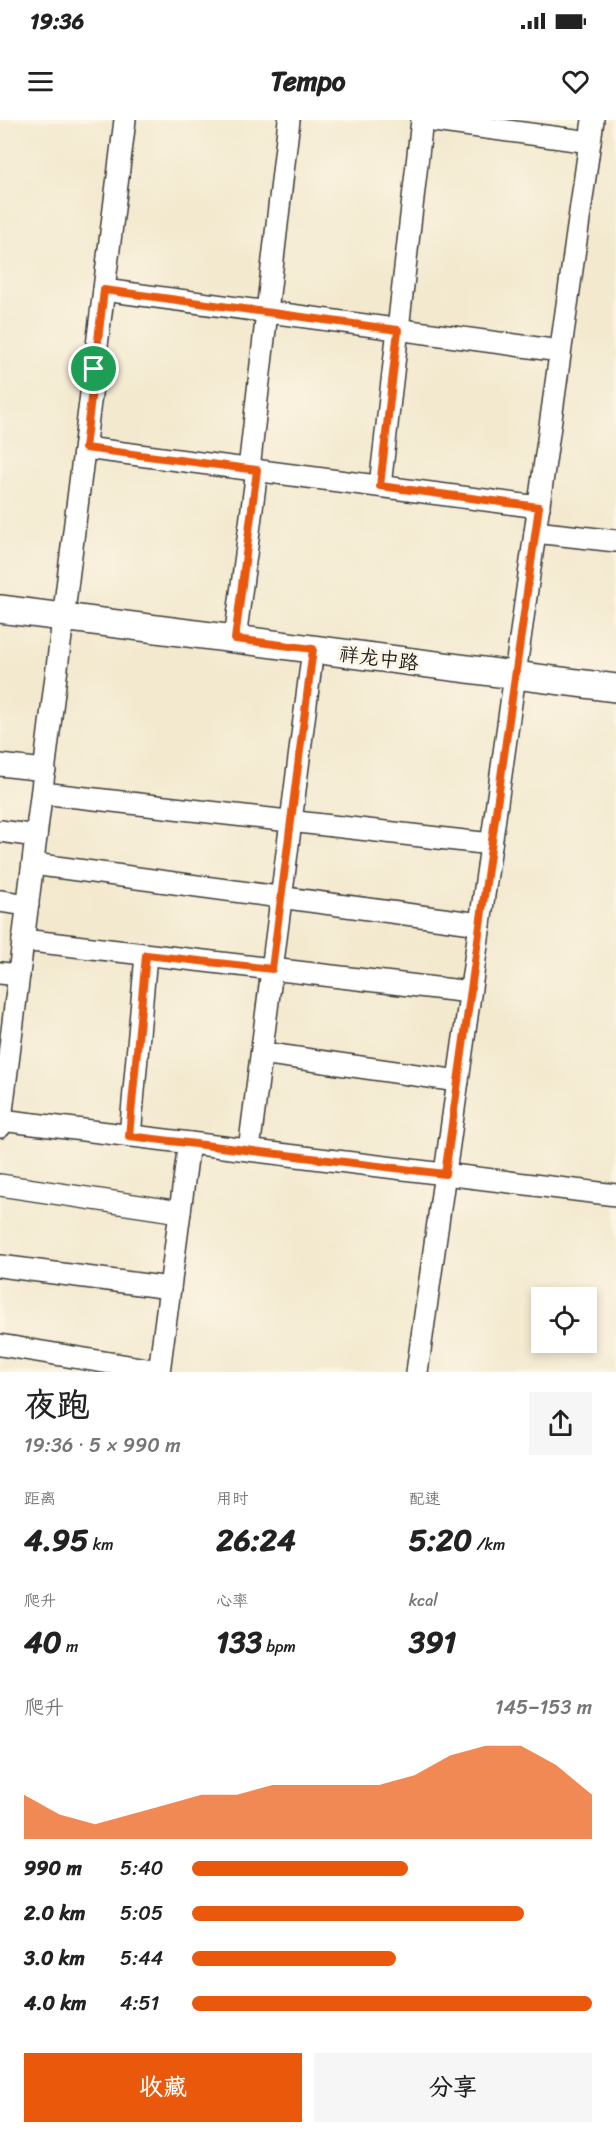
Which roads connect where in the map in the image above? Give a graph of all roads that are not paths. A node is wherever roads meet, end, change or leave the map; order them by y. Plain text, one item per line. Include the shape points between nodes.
1 (125, 120) edge
2 (289, 120) edge
3 (422, 120) edge
4 (427, 120) edge
5 (593, 120) edge
6 (497, 125) edge
7 (590, 142) junction
8 (104, 290) junction
9 (267, 312) junction
10 (398, 330) junction
11 (560, 351) junction
12 (85, 448) junction
13 (253, 470) junction
14 (380, 486) junction
15 (539, 507) junction
16 (535, 532) junction
17 (616, 541) edge
18 (0, 609) edge
19 (64, 617) junction
20 (235, 639) junction
21 (313, 649) junction
22 (515, 675) junction
23 (616, 688) edge
24 (0, 765) edge
25 (45, 770) junction
26 (42, 793) junction
27 (291, 821) junction
28 (0, 831) edge
29 (36, 836) junction
30 (491, 844) junction
31 (33, 864) junction
32 (281, 897) junction
33 (0, 901) edge
34 (28, 905) junction
35 (480, 924) junction
36 (23, 940) junction
37 (146, 955) junction
38 (272, 969) junction
39 (9, 974) edge
40 (470, 992) junction
41 (262, 1053) junction
42 (458, 1081) junction
43 (0, 1123) edge
44 (129, 1136) junction
45 (189, 1143) junction
46 (249, 1150) junction
47 (445, 1174) junction
48 (0, 1185) edge
49 (616, 1195) edge
50 (180, 1212) junction
51 (0, 1266) edge
52 (170, 1288) junction
53 (0, 1345) edge
54 (159, 1372) edge
55 (417, 1372) edge

1 - 8 street
2 - 9 street
3 - 10 street
4 - 6 street
5 - 7 street
6 - 7 street
7 - 11 street
8 - 9 street
8 - 12 street
9 - 10 street
9 - 13 street
10 - 11 street
10 - 14 street
11 - 15 street
12 - 13 street
12 - 19 street
13 - 14 street
13 - 20 street
14 - 15 street
15 - 16 street
16 - 17 street
16 - 22 street
18 - 19 street, 祥龙中路
19 - 20 street, 祥龙中路
19 - 25 street
20 - 21 street, 祥龙中路
21 - 22 street, 祥龙中路
21 - 27 street
22 - 23 street, 祥龙中路
22 - 30 street
24 - 25 street
25 - 26 street
26 - 27 street
26 - 29 street
27 - 30 street
27 - 32 street
28 - 29 street
29 - 31 street
30 - 35 street
31 - 32 street
31 - 34 street
32 - 35 street
32 - 38 street
33 - 34 street
34 - 36 street
35 - 40 street
36 - 37 street
36 - 39 street
37 - 38 street
37 - 44 street
38 - 40 street
38 - 41 street
39 - 43 street
40 - 42 street
41 - 42 street
41 - 46 street
42 - 47 street
43 - 44 street
44 - 45 street
45 - 46 street
45 - 50 street
46 - 47 street
47 - 49 street
47 - 55 street
48 - 50 street
50 - 52 street
51 - 52 street
52 - 54 street
53 - 54 street

